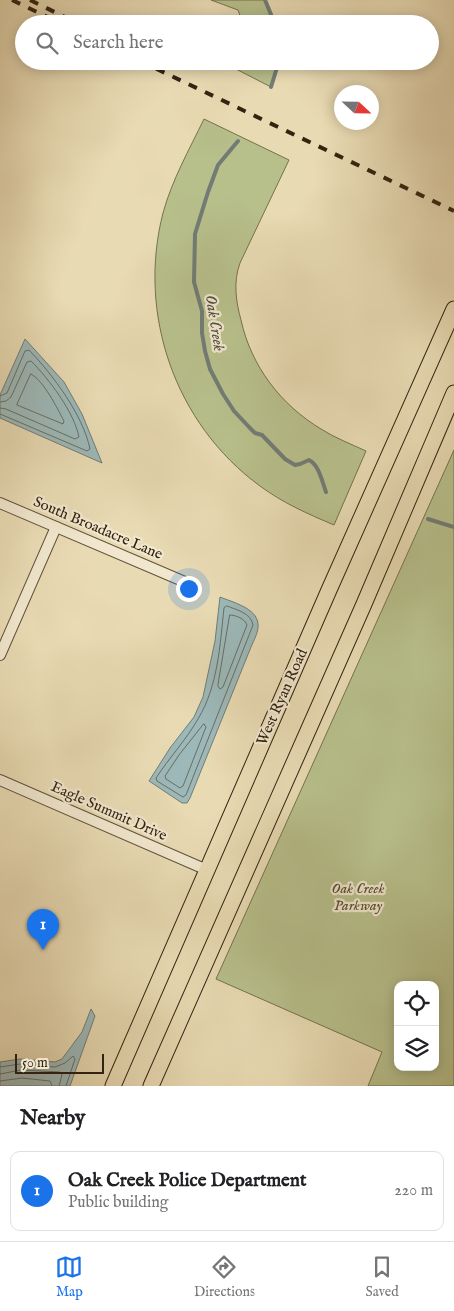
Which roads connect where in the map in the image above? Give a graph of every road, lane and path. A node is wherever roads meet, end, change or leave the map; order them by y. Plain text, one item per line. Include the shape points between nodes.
1 (454, 309) edge
2 (454, 393) edge
3 (0, 503) edge
4 (56, 527) junction
5 (185, 582) dead end
6 (0, 655) edge
7 (0, 780) edge
8 (207, 870) junction
9 (113, 1086) edge
10 (151, 1086) edge

1 - 8 main road, West Ryan Road
2 - 10 main road
3 - 4 street, South Broadacre Lane
4 - 5 street, South Broadacre Lane
4 - 6 street
7 - 8 street, Eagle Summit Drive
8 - 9 main road, West Ryan Road

